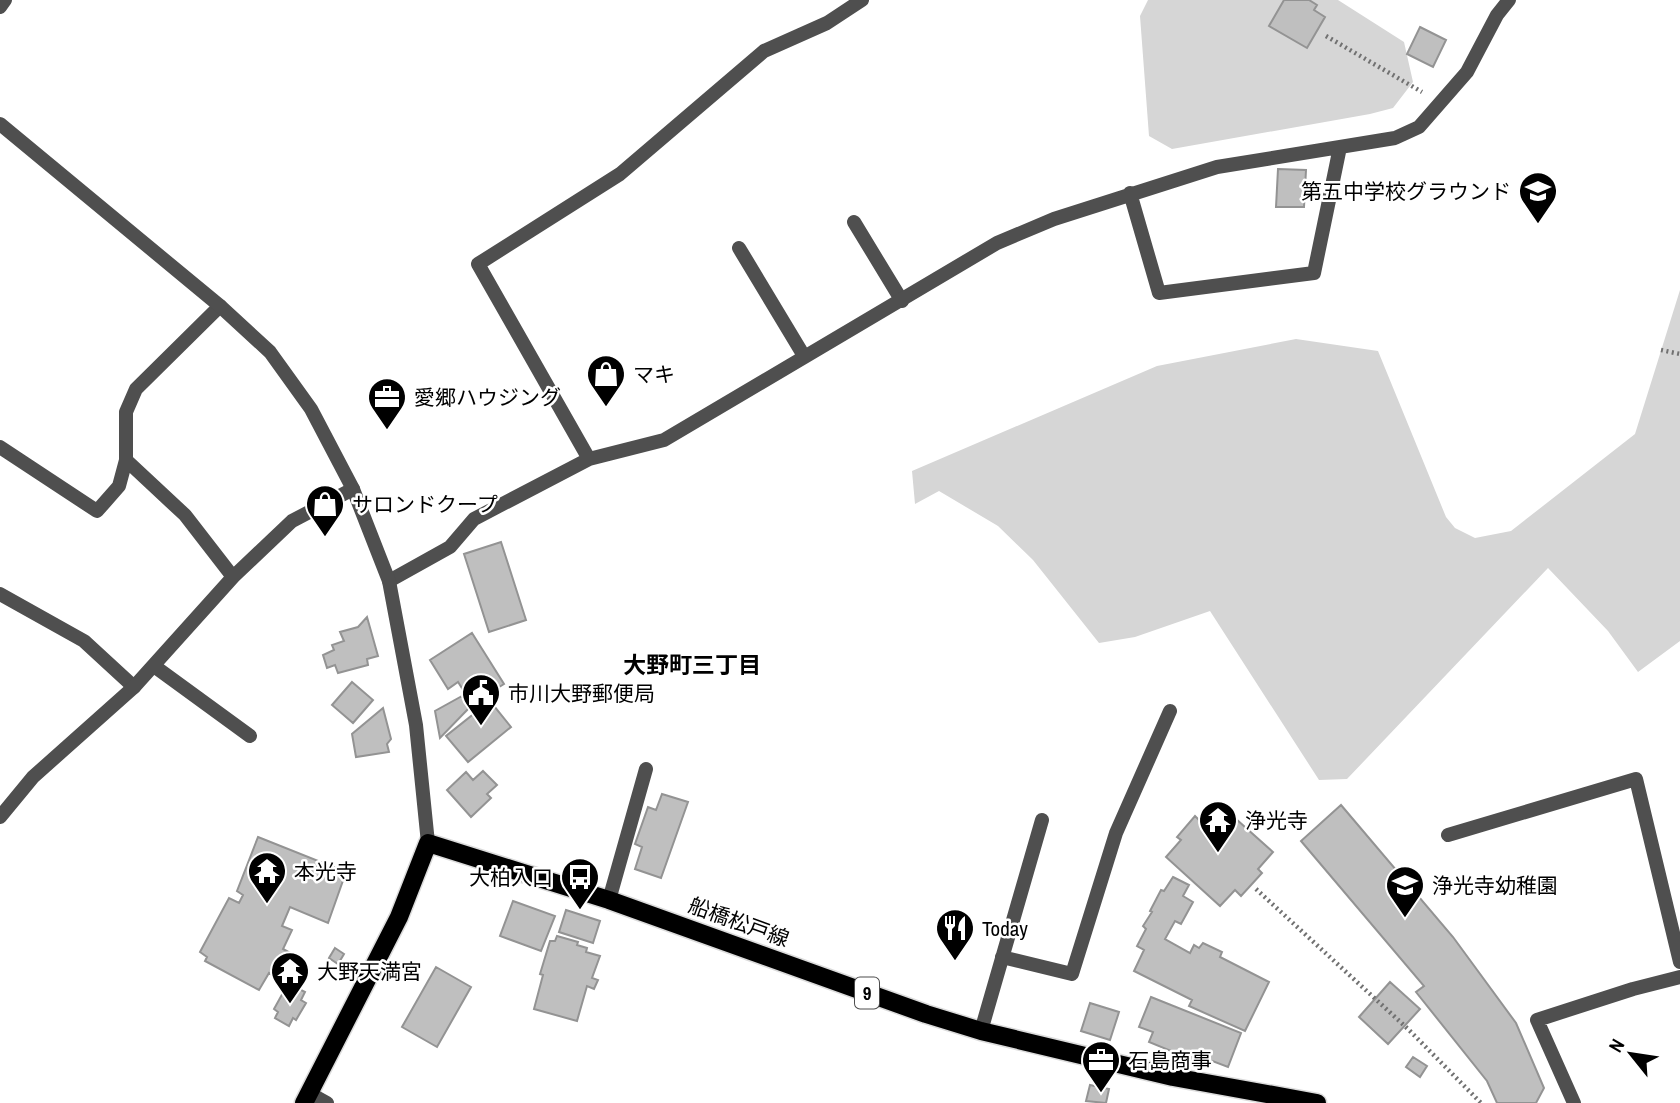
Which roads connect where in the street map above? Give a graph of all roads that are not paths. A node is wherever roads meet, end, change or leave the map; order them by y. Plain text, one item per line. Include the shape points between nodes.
1 (5, 0) edge
2 (862, 0) edge
3 (1508, 0) edge
4 (0, 7) edge
5 (0, 124) edge
6 (1340, 147) junction
7 (1130, 193) junction
8 (854, 222) dead end
9 (740, 248) dead end
10 (902, 301) junction
11 (220, 306) junction
12 (804, 356) junction
13 (0, 447) edge
14 (589, 459) junction
15 (126, 460) junction
16 (353, 489) junction
17 (233, 577) junction
18 (389, 581) junction
19 (0, 594) edge
20 (154, 666) junction
21 (134, 687) junction
22 (1170, 711) dead end
23 (250, 736) dead end
24 (646, 769) dead end
25 (0, 817) edge
26 (1042, 820) dead end
27 (1448, 835) dead end
28 (428, 843) junction
29 (609, 900) junction
30 (1002, 957) junction
31 (1680, 962) edge
32 (1680, 977) edge
33 (981, 1031) junction
34 (307, 1098) edge
35 (327, 1103) edge
36 (1317, 1103) edge
37 (1574, 1103) edge

1 - 4 street
2 - 14 street via 827,23 764,51 620,174 478,264
3 - 6 street via 1467,72 1419,127 1395,138
5 - 11 street
6 - 7 street via 1217,167
6 - 7 street via 1314,273 1159,293
7 - 10 street via 997,243
8 - 10 street
9 - 12 street
10 - 12 street
11 - 15 street via 136,389 126,412
11 - 16 street via 270,352 312,409
12 - 14 street via 664,440
13 - 15 street via 97,511 119,486
14 - 18 street via 474,519 450,547
15 - 17 street via 185,515
16 - 17 street via 292,521
16 - 18 street
17 - 20 street
18 - 28 street via 416,724
19 - 21 street via 84,641
20 - 21 street
20 - 23 street
21 - 25 street via 33,777
22 - 30 street via 1116,833 1072,974
24 - 29 street
26 - 30 street
27 - 31 street via 1636,779
28 - 29 main road, 船橋松戸線 / 9
28 - 34 main road via 399,916
29 - 33 main road, 船橋松戸線 / 9
30 - 33 street
32 - 37 street via 1537,1020
33 - 36 main road, 船橋松戸線 / 9 via 1173,1077
34 - 35 street

